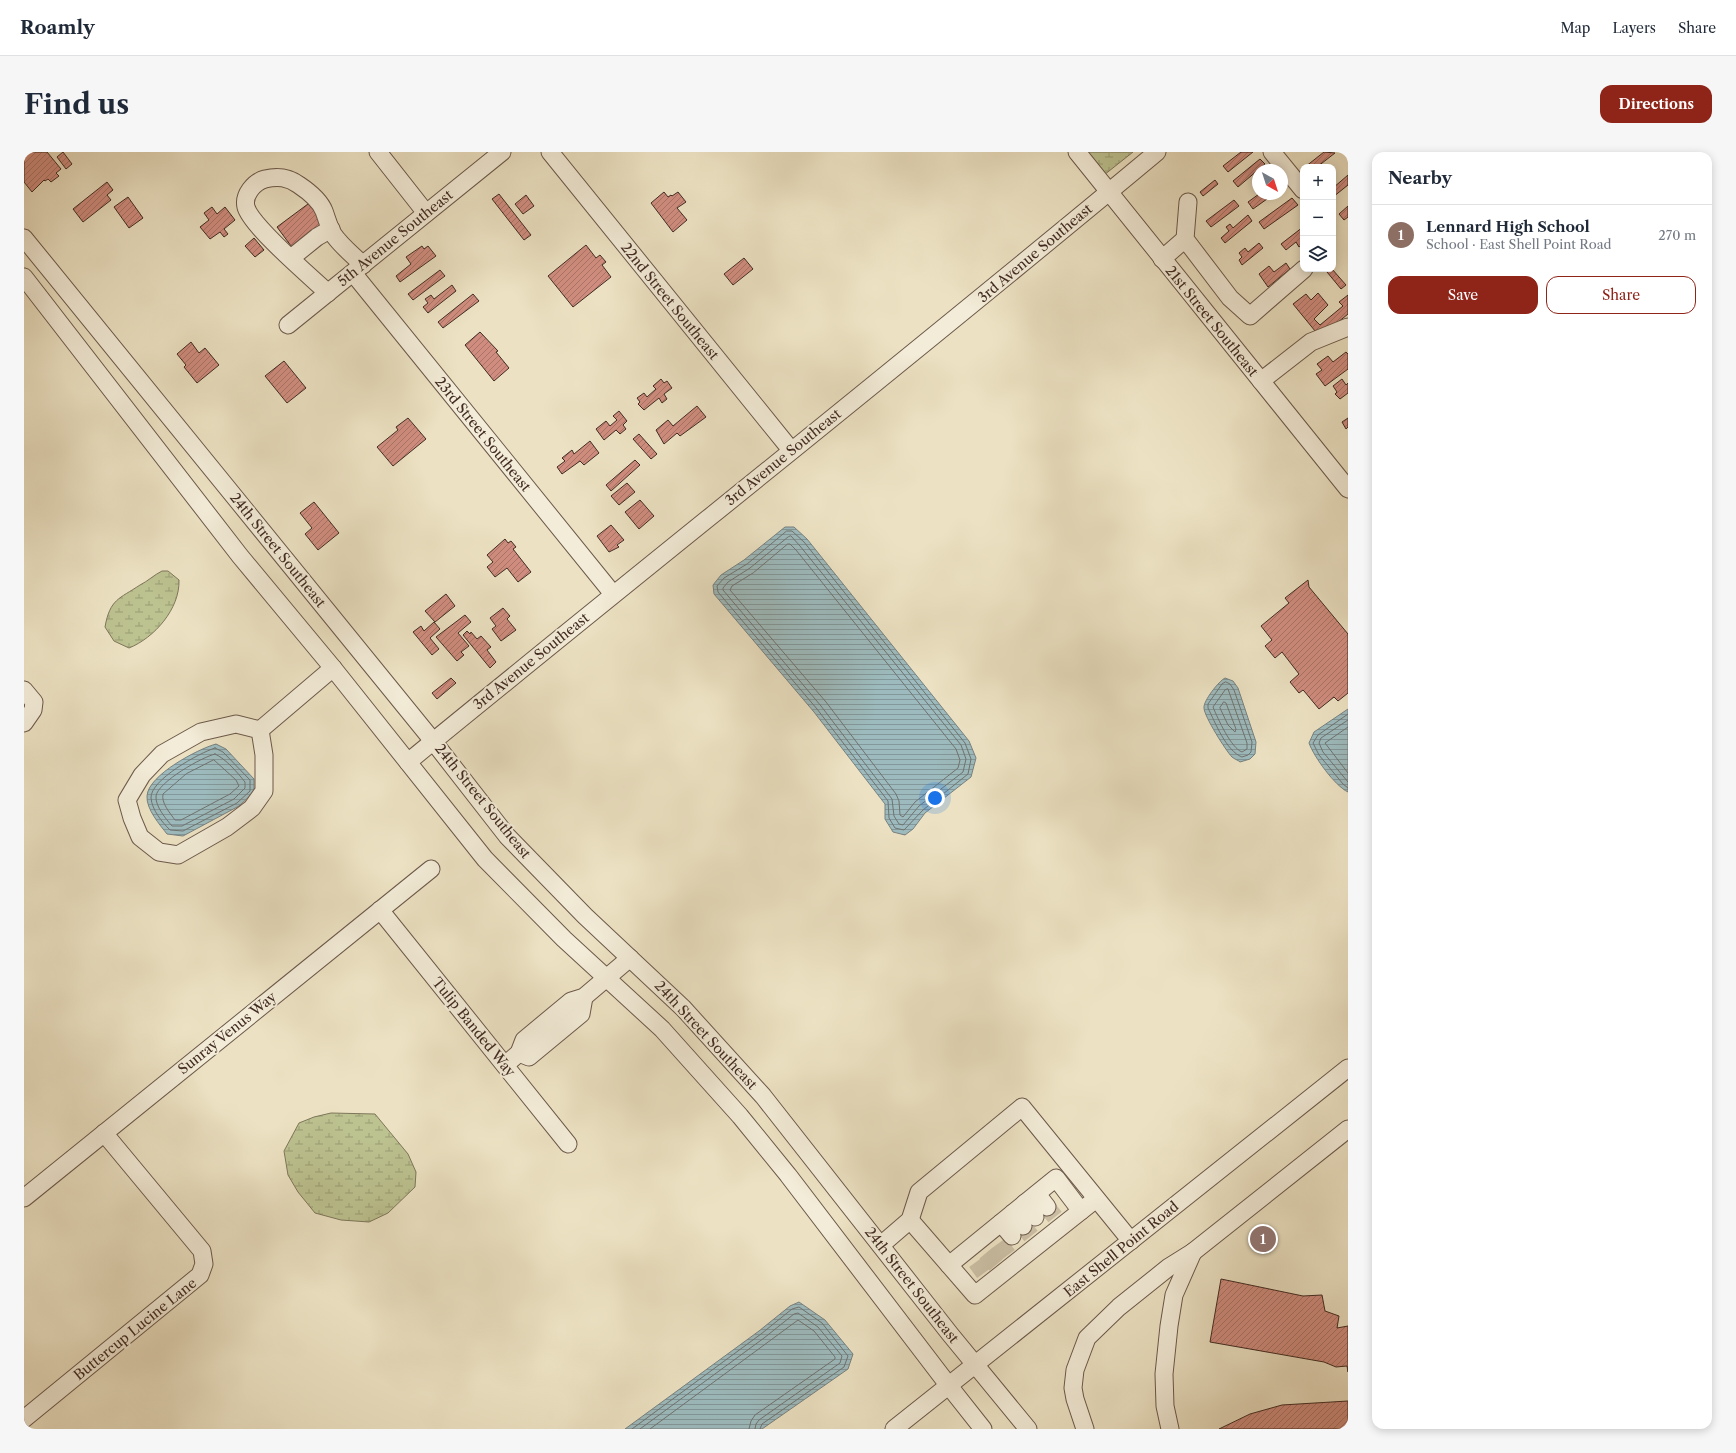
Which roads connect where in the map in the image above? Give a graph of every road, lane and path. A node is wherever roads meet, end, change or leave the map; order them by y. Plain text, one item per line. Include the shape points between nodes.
1 (378, 152) edge
2 (502, 152) edge
3 (550, 152) edge
4 (1077, 152) edge
5 (1157, 152) edge
6 (1272, 152) edge
7 (1300, 186) edge
8 (1109, 192) junction
9 (1188, 202) dead end
10 (426, 213) junction
11 (331, 229) junction
12 (24, 238) edge
13 (1185, 239) junction
14 (291, 258) junction
15 (1162, 259) junction
16 (358, 269) junction
17 (1301, 272) edge
18 (24, 277) edge
19 (328, 293) junction
20 (288, 325) dead end
21 (1348, 327) edge
22 (1261, 381) junction
23 (791, 450) junction
24 (1348, 489) edge
25 (613, 594) junction
26 (333, 668) junction
27 (24, 690) edge
28 (24, 723) edge
29 (260, 730) junction
30 (433, 741) junction
31 (408, 762) junction
32 (431, 869) dead end
33 (380, 910) junction
34 (630, 958) junction
35 (606, 978) junction
36 (505, 1066) junction
37 (1348, 1068) edge
38 (1348, 1129) edge
39 (104, 1133) junction
40 (568, 1144) dead end
41 (24, 1198) edge
42 (1096, 1199) junction
43 (1081, 1211) junction
44 (910, 1220) junction
45 (1015, 1239) junction
46 (1131, 1241) junction
47 (881, 1245) junction
48 (1193, 1252) junction
49 (949, 1264) junction
50 (976, 1365) junction
51 (949, 1386) junction
52 (24, 1419) edge
53 (894, 1429) edge
54 (983, 1429) edge
55 (1028, 1429) edge
56 (1085, 1429) edge
57 (1170, 1429) edge

1 - 10 street
2 - 10 street, 5th Avenue Southeast
3 - 23 street, 22nd Street Southeast
4 - 8 street, 21st Street Southeast
5 - 8 street, 3rd Avenue Southeast
6 - 7 street
8 - 15 street, 21st Street Southeast
8 - 23 street, 3rd Avenue Southeast via 951,323
9 - 13 street
10 - 16 street, 5th Avenue Southeast
11 - 14 street
11 - 14 street via 324,210 300,186 284,178 260,180 250,190 246,208 264,232
11 - 16 street, 23rd Street Southeast
12 - 30 street, 24th Street Southeast
13 - 15 street
13 - 17 street via 1230,298 1250,316
14 - 19 street
15 - 22 street, 21st Street Southeast
16 - 19 street, 5th Avenue Southeast
16 - 25 street, 23rd Street Southeast
18 - 26 street, 24th Street Southeast via 240,556
19 - 20 street, 5th Avenue Southeast
21 - 22 street via 1311,342
22 - 24 street, 21st Street Southeast
23 - 25 street, 3rd Avenue Southeast
25 - 30 street, 3rd Avenue Southeast
26 - 29 street
26 - 31 street, 24th Street Southeast
27 - 28 street via 34,702 33,710
29 - 29 street via 236,724 201,732 162,754 142,775 127,800 140,837 159,852 178,855 227,827 252,808 264,791 264,755
30 - 31 street, 3rd Avenue Southeast
30 - 34 street, 24th Street Southeast via 507,836
31 - 35 street, 24th Street Southeast via 485,859
32 - 33 street, Sunray Venus Way
33 - 36 street, Tulip Banded Way
33 - 39 street, Sunray Venus Way
34 - 35 street
34 - 47 street, 24th Street Southeast via 683,1008 763,1096
35 - 36 street via 584,998 581,1014 529,1057 519,1053
35 - 51 street, 24th Street Southeast via 662,1029 740,1116 793,1181
36 - 40 street, Tulip Banded Way
37 - 46 street, East Shell Point Road
38 - 48 street
39 - 41 street, Sunray Venus Way
39 - 52 street, Buttercup Lucine Lane via 202,1251 204,1264 200,1276
42 - 43 street
42 - 44 street via 1022,1107 919,1192
42 - 46 street
43 - 45 street
43 - 45 street via 1056,1178
44 - 47 street
44 - 49 street
45 - 49 street
45 - 49 street via 976,1296
46 - 50 street, East Shell Point Road
47 - 50 street, 24th Street Southeast
48 - 56 street via 1169,1267 1119,1307 1087,1338 1075,1370 1073,1388
48 - 57 street via 1174,1295 1169,1326 1164,1374 1165,1406
50 - 51 street, East Shell Point Road
50 - 55 street, 24th Street Southeast
51 - 53 street, East Shell Point Road
51 - 54 street, 24th Street Southeast

